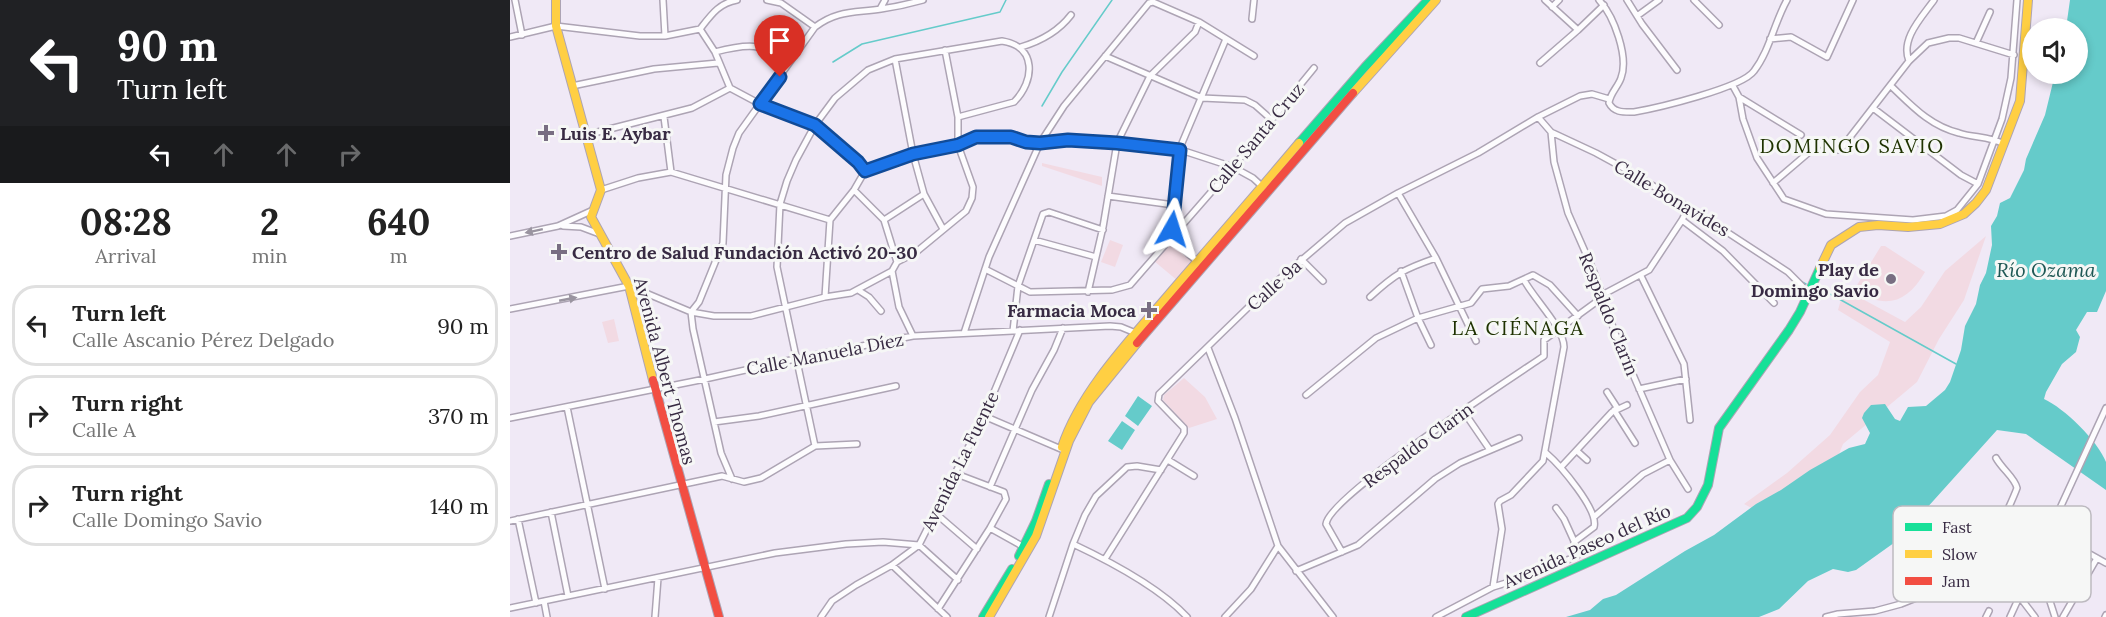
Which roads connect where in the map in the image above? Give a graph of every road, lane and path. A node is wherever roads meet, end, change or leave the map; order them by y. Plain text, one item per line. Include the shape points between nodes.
1 (515, 0) edge
2 (556, 0) edge
3 (663, 0) edge
4 (737, 0) edge
5 (767, 0) edge
6 (885, 0) edge
7 (923, 0) edge
8 (1254, 0) edge
9 (1428, 0) edge
10 (1436, 0) edge
11 (1545, 0) edge
12 (1559, 0) edge
13 (1627, 0) edge
14 (1659, 0) edge
15 (1694, 0) edge
16 (1787, 0) edge
17 (1853, 0) edge
18 (1934, 0) edge
19 (2016, 0) edge
20 (2028, 0) edge
21 (781, 2) edge
22 (1601, 2) edge
23 (1552, 7) junction
24 (880, 9) junction
25 (1990, 12) dead end
26 (1071, 15) dead end
27 (1637, 16) junction
28 (1252, 19) dead end
29 (1199, 22) junction
30 (1719, 24) dead end
31 (556, 26) junction
32 (815, 27) junction
33 (700, 29) junction
34 (1578, 30) junction
35 (1401, 32) junction
36 (522, 35) junction
37 (665, 36) junction
38 (510, 37) edge
39 (1226, 39) junction
40 (1770, 39) junction
41 (1976, 43) junction
42 (1021, 48) junction
43 (945, 50) junction
44 (715, 52) junction
45 (2014, 55) junction
46 (1105, 56) junction
47 (1254, 56) dead end
48 (895, 59) junction
49 (1909, 61) junction
50 (789, 62) junction
51 (718, 63) junction
52 (1540, 63) dead end
53 (1314, 68) dead end
54 (1677, 70) dead end
55 (1150, 76) junction
56 (572, 86) junction
57 (1733, 86) junction
58 (1891, 86) junction
59 (730, 88) junction
60 (1739, 97) junction
61 (1202, 98) junction
62 (1610, 99) junction
63 (760, 104) junction
64 (1874, 108) junction
65 (664, 117) junction
66 (958, 117) junction
67 (1538, 117) junction
68 (1272, 120) junction
69 (815, 125) junction
70 (1551, 132) junction
71 (586, 135) junction
72 (1801, 135) dead end
73 (1995, 140) junction
74 (1040, 143) junction
75 (1117, 143) junction
76 (2004, 144) junction
77 (958, 145) junction
78 (1180, 150) junction
79 (913, 154) junction
80 (1233, 167) junction
81 (865, 171) junction
82 (671, 172) junction
83 (1773, 183) junction
84 (1978, 184) junction
85 (726, 188) junction
86 (1265, 189) junction
87 (601, 190) junction
88 (854, 190) junction
89 (1398, 193) junction
90 (924, 194) junction
91 (1108, 196) junction
92 (780, 204) junction
93 (1174, 205) junction
94 (1688, 208) junction
95 (591, 211) junction
96 (830, 220) junction
97 (884, 220) junction
98 (1682, 220) junction
99 (558, 225) junction
100 (943, 229) junction
101 (1103, 230) junction
102 (1173, 235) junction
103 (510, 236) edge
104 (1034, 240) junction
105 (604, 241) junction
106 (1096, 257) junction
107 (1436, 258) junction
108 (1301, 260) junction
109 (897, 262) junction
110 (1198, 262) junction
111 (985, 269) junction
112 (892, 271) junction
113 (1401, 271) junction
114 (1641, 276) junction
115 (1524, 280) junction
116 (1323, 281) dead end
117 (629, 286) junction
118 (1018, 286) junction
119 (1802, 286) dead end
120 (858, 290) junction
121 (1088, 292) junction
122 (1602, 296) junction
123 (825, 297) junction
124 (1370, 297) dead end
125 (1774, 303) dead end
126 (1461, 307) junction
127 (785, 308) junction
128 (510, 309) edge
129 (881, 311) dead end
130 (691, 312) junction
131 (1578, 315) junction
132 (1418, 318) junction
133 (1063, 328) junction
134 (1559, 329) junction
135 (1016, 330) junction
136 (964, 333) junction
137 (1139, 334) junction
138 (913, 336) junction
139 (1476, 341) dead end
140 (1431, 345) dead end
141 (1208, 348) junction
142 (795, 359) junction
143 (705, 379) junction
144 (1686, 379) junction
145 (896, 386) dead end
146 (655, 389) junction
147 (1640, 389) junction
148 (1607, 392) dead end
149 (1306, 395) dead end
150 (808, 405) junction
151 (1627, 405) dead end
152 (567, 407) junction
153 (2106, 408) edge
154 (1616, 409) junction
155 (1464, 412) junction
156 (984, 416) junction
157 (510, 418) edge
158 (1690, 420) dead end
159 (714, 422) junction
160 (1015, 429) junction
161 (1519, 438) dead end
162 (1635, 442) dead end
163 (857, 444) dead end
164 (815, 446) junction
165 (1061, 449) junction
166 (1490, 450) junction
167 (1577, 451) junction
168 (1546, 453) junction
169 (1996, 458) dead end
170 (1168, 460) junction
171 (1587, 460) dead end
172 (1670, 460) junction
173 (1562, 466) junction
174 (1161, 470) junction
175 (954, 473) junction
176 (1194, 476) dead end
177 (732, 479) junction
178 (681, 484) junction
179 (990, 487) junction
180 (1688, 489) dead end
181 (586, 505) junction
182 (2011, 506) edge
183 (2061, 506) edge
184 (1556, 508) dead end
185 (551, 512) junction
186 (934, 512) junction
187 (1594, 517) junction
188 (518, 519) junction
189 (510, 521) edge
190 (990, 528) junction
191 (1574, 542) junction
192 (1073, 544) junction
193 (919, 545) junction
194 (1278, 546) junction
195 (1024, 547) junction
196 (977, 549) junction
197 (1342, 552) junction
198 (2091, 555) edge
199 (2097, 558) junction
200 (1104, 559) junction
201 (2106, 563) edge
202 (892, 565) junction
203 (706, 567) junction
204 (2091, 568) edge
205 (1296, 571) junction
206 (658, 578) junction
207 (958, 580) junction
208 (1493, 587) junction
209 (605, 589) junction
210 (568, 596) junction
211 (544, 602) junction
212 (1906, 602) edge
213 (2017, 602) edge
214 (2024, 602) edge
215 (2050, 602) edge
216 (2072, 602) edge
217 (536, 603) junction
218 (510, 608) edge
219 (939, 609) junction
220 (547, 617) edge
221 (655, 617) edge
222 (719, 617) edge
223 (821, 617) edge
224 (947, 617) edge
225 (983, 617) edge
226 (989, 617) edge
227 (1049, 617) edge
228 (1187, 617) edge
229 (1226, 617) edge
230 (1333, 617) edge
231 (1436, 617) edge
232 (1466, 617) edge
233 (1826, 617) edge
234 (2010, 617) edge
235 (2035, 617) edge
236 (2055, 617) edge
237 (2063, 617) edge

1 - 36 street
2 - 31 main road
3 - 37 street
4 - 33 street via 716,8
5 - 21 street
6 - 24 street
7 - 24 street
8 - 28 street
9 - 35 main road
10 - 35 main road
11 - 23 street
12 - 23 street
13 - 27 street
14 - 27 street
15 - 30 street
16 - 40 street
17 - 40 street via 1827,57 1791,37
18 - 49 street via 1912,31 1906,52
19 - 45 street
20 - 76 main road, Avenida Paseo del Río via 2020,101
21 - 32 street
22 - 34 street
22 - 62 street via 1616,27 1624,68
23 - 34 street
24 - 32 street via 827,17
25 - 41 street
26 - 42 street via 1048,36
27 - 54 street
29 - 39 street
29 - 46 street via 1151,2
29 - 55 street via 1196,32
31 - 36 street
31 - 37 street
31 - 56 main road
32 - 50 street
33 - 37 street
33 - 44 street
34 - 52 street
35 - 86 main road
36 - 38 street
39 - 47 street
39 - 61 street
40 - 57 street via 1753,74
41 - 45 street
41 - 49 street via 1959,38 1934,40
42 - 43 street via 1002,40
42 - 66 street via 1029,63 1029,76 1014,102
43 - 48 street
43 - 66 street
44 - 50 street via 758,45
44 - 51 street
45 - 73 street via 2007,102
46 - 55 street
46 - 74 street
48 - 69 street via 868,70 849,84
48 - 79 street
49 - 58 street
50 - 63 street
51 - 56 street via 654,69
51 - 59 street
53 - 68 street, Calle Santa Cruz
55 - 61 street
55 - 75 street
56 - 71 main road
57 - 60 street
57 - 62 street via 1634,112 1615,110
58 - 64 street
58 - 73 street via 1939,127
59 - 63 street
59 - 65 street via 692,108
60 - 72 street
60 - 83 street via 1757,158
61 - 68 street via 1245,100
61 - 78 street
62 - 67 street, Calle 9a via 1592,94 1580,96
63 - 69 street
63 - 85 street via 733,148
64 - 83 street via 1840,150 1815,142
64 - 84 street
65 - 71 street
65 - 82 street
66 - 77 street
67 - 70 street, Calle Bonavides
67 - 89 street, Calle 9a via 1478,153
68 - 80 street, Calle Santa Cruz
69 - 81 street
69 - 92 street via 796,160
70 - 94 street, Calle Bonavides via 1621,166
70 - 122 street, Respaldo Clarín via 1554,162 1568,213
71 - 87 main road
73 - 76 street
73 - 84 street
74 - 75 street
74 - 77 street via 1011,137 976,137
74 - 111 street
75 - 78 street
75 - 91 street
76 - 232 main road, Avenida Paseo del Río via 1986,190 1964,214 1940,224 1859,227 1831,245 1789,330 1719,428 1710,483 1687,518
77 - 79 street
77 - 100 street via 973,187 972,198 966,211
78 - 80 street
78 - 93 street
79 - 81 street
79 - 90 street
80 - 86 street
80 - 102 street, Calle Santa Cruz
81 - 88 street
82 - 85 street
82 - 87 street
83 - 84 street via 1784,199 1821,213 1913,220 1946,216 1957,210
85 - 92 street
85 - 130 street via 719,256
86 - 110 main road
86 - 137 main road
87 - 95 main road
88 - 96 street
88 - 97 street
89 - 107 street
89 - 108 street, Calle 9a via 1345,223
90 - 97 street
90 - 100 street
91 - 93 street
91 - 101 street
92 - 96 street
92 - 127 street via 777,267
93 - 102 street
94 - 98 street
94 - 119 street, Calle Bonavides via 1788,272
95 - 99 street
95 - 105 main road, Avenida Albert Thomas via 593,224
96 - 123 street
97 - 109 street
98 - 114 street
98 - 125 street via 1723,251
99 -> 103 street
99 - 105 street via 589,229
100 - 109 street via 915,253
101 - 104 street, Avenida La Fuente via 1049,212 1043,214
101 - 106 street
102 - 110 street via 1180,247
102 - 121 street, Calle Santa Cruz via 1130,285
104 - 106 street
104 - 118 street, Avenida La Fuente
105 - 117 main road, Avenida Albert Thomas
106 - 121 street
107 - 113 street
107 - 126 street
108 - 116 street
108 - 141 street, Calle 9a
109 - 112 street
110 - 137 main road
111 - 118 street, Calle Santa Cruz
111 - 136 street
112 - 120 street
112 - 138 street via 899,307
113 - 124 street
113 - 132 street
114 - 122 street
114 - 144 street via 1684,364
115 - 126 street via 1482,289 1471,303
115 - 131 street via 1533,276 1545,281
115 - 134 street
128 -> 117 street
117 - 130 street
117 - 146 main road, Avenida Albert Thomas
118 - 121 street, Calle Santa Cruz via 1030,292
118 - 135 street, Avenida La Fuente
120 - 123 street
120 - 129 street
122 - 131 street
122 - 147 street, Respaldo Clarín
123 - 127 street
126 - 132 street
126 - 139 street
127 - 130 street via 751,316
127 - 142 street
130 - 143 street
131 - 134 street
132 - 140 street
132 - 149 street via 1376,338
133 - 135 street, Calle Manuela Díez
133 - 137 street, Calle Manuela Díez via 1110,326
133 - 160 street
134 - 155 street, Respaldo Clarin via 1544,340 1544,356
134 - 168 street via 1564,347
135 - 136 street, Calle Manuela Díez
135 - 156 street, Avenida La Fuente via 999,385
136 - 138 street, Calle Manuela Díez
137 - 165 main road via 1082,402
137 - 226 main road via 1083,411 1036,536
138 - 142 street, Calle Manuela Díez
141 - 170 street, Calle 9a via 1159,394 1158,401 1185,431
141 - 194 street
142 - 143 street, Calle Manuela Díez
142 - 150 street
143 - 146 street, Calle Manuela Díez
143 - 159 street
144 - 147 street
144 - 158 street
145 - 150 street
146 - 152 street, Calle Manuela Díez
146 - 178 main road, Avenida Albert Thomas
147 - 172 street, Respaldo Clarín
148 - 154 street
150 - 159 street
150 - 164 street
151 - 154 street
152 - 157 street, Calle Manuela Díez
152 - 181 street
153 - 183 street
154 - 162 street
154 - 167 street
155 - 166 street
155 - 197 street, Respaldo Clarin via 1368,478 1330,514 1326,524
156 - 160 street
156 - 175 street, Avenida La Fuente
159 - 177 street
160 - 165 street
160 - 179 street
161 - 166 street
163 - 164 street
164 - 177 street via 761,478 744,482
165 - 195 main road
166 - 197 street via 1435,479 1366,540
167 - 171 street
167 - 173 street
168 - 173 street
168 - 208 street via 1540,466 1498,504 1502,529
169 - 182 street via 2017,484
170 - 174 street
170 - 176 street
172 - 180 street, Respaldo Clarín
172 - 187 street via 1642,474
173 - 187 street
174 - 192 street via 1137,466 1122,470 1096,496
174 - 200 street
175 - 179 street
175 - 186 street, Avenida La Fuente
177 - 178 street via 722,476
178 - 181 street
178 - 203 main road, Avenida Albert Thomas
179 - 190 street via 1004,492 1006,499
181 - 185 street
181 - 209 street
184 - 191 street
185 - 188 street
185 - 210 street
186 - 193 street, Avenida La Fuente
186 - 196 street
187 - 191 street via 1594,527
188 - 189 street
188 - 217 street
190 - 195 street
190 - 196 street
191 - 208 street via 1578,554
192 - 200 street
192 - 227 street
193 - 202 street, Avenida La Fuente
193 - 203 street via 846,544
193 - 207 street
194 - 205 street
194 - 229 street via 1251,589
195 - 225 main road
196 - 207 street
197 - 205 street
198 - 199 street
199 - 201 street
199 - 204 street
200 - 228 street via 1148,586
202 - 219 street
202 - 223 street, Avenida La Fuente via 832,601
203 - 206 street
203 - 222 main road, Avenida Albert Thomas
205 - 230 street
206 - 209 street
206 - 221 street
207 - 219 street
208 - 231 street
209 - 210 street
210 - 211 street
211 - 217 street
211 - 220 street
212 - 233 street via 1875,611
213 - 234 street
214 - 235 street
215 - 236 street
216 - 237 street
217 - 218 street
219 - 224 street

